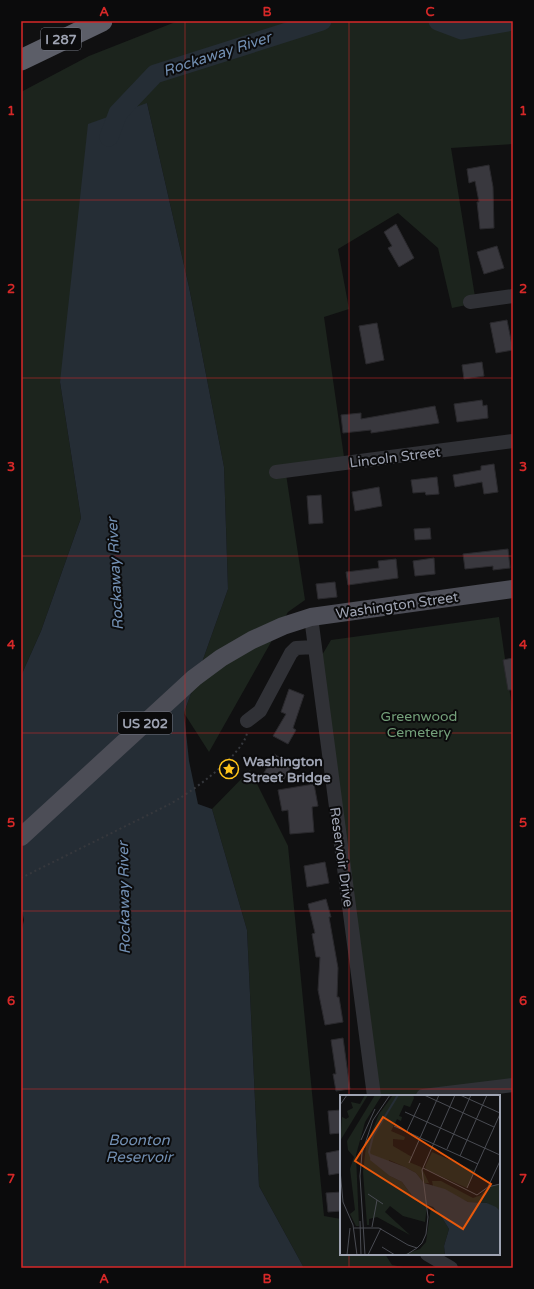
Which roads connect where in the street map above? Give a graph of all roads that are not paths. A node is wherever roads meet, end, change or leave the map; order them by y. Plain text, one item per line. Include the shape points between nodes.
1 (102, 21) edge
2 (21, 60) edge
3 (513, 296) edge
4 (470, 302) dead end
5 (513, 441) edge
6 (276, 472) dead end
7 (513, 589) edge
8 (311, 617) junction
9 (315, 647) junction
10 (247, 721) road end
11 (21, 837) edge
12 (513, 1085) edge
13 (374, 1095) edge
14 (431, 1095) edge
15 (430, 1255) edge
16 (451, 1268) edge

1 - 2 highway, I 287
3 - 4 street
5 - 6 street, Lincoln Street
7 - 8 main road, Washington Street / US 202
8 - 9 street, Reservoir Drive
8 - 11 main road, Washington Street / US 202 via 283,626 237,648 194,678
9 - 10 street via 296,648 291,653 260,711
9 - 13 street, Reservoir Drive
12 - 14 street
15 - 16 street

